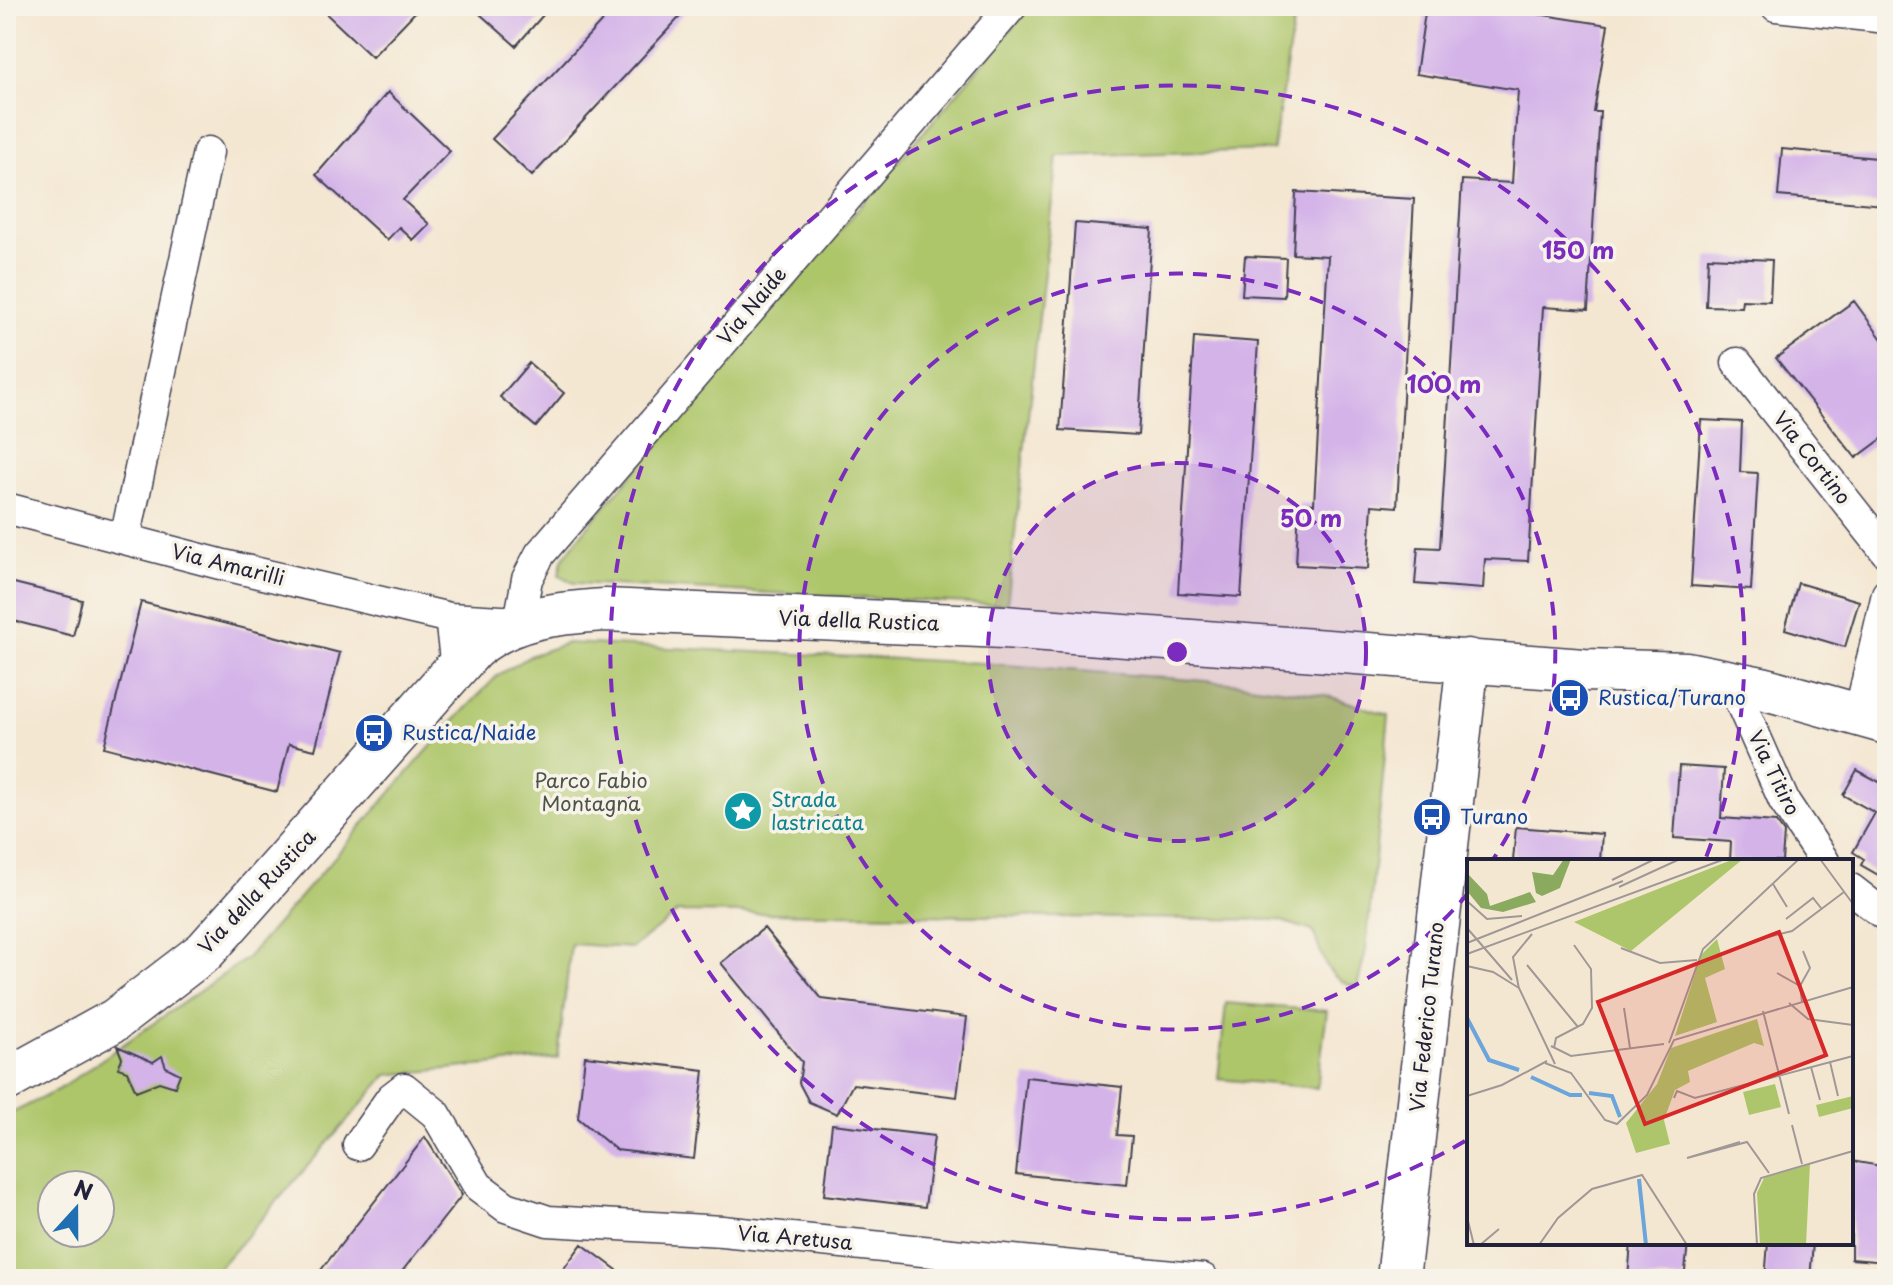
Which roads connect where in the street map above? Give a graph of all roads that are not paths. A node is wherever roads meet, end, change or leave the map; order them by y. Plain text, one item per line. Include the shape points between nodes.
1 (1012, 6) edge
2 (1776, 6) edge
3 (1887, 18) edge
4 (208, 152) dead end
5 (1737, 363) dead end
6 (6, 508) edge
7 (125, 539) junction
8 (1887, 553) edge
9 (1887, 594) edge
10 (450, 618) junction
11 (519, 622) junction
12 (1468, 660) junction
13 (456, 668) junction
14 (1731, 681) junction
15 (1873, 719) edge
16 (1823, 859) edge
17 (1853, 891) edge
18 (1887, 917) edge
19 (6, 1080) edge
20 (358, 1145) dead end
21 (1203, 1279) edge
22 (1398, 1279) edge

1 - 11 street, Via Naide via 540,554 527,579
2 - 3 street
4 - 7 street
5 - 8 street, Via Cortino
6 - 7 street, Via Amarilli
7 - 10 street, Via Amarilli
9 - 15 street
10 - 11 street, Via Amarilli
10 - 13 street
11 - 12 street, Via della Rustica via 554,613 605,610 1004,627
11 - 13 street, Via della Rustica via 485,639
12 - 14 street, Via della Rustica via 1667,671
12 - 22 street, Via Federico Turano
13 - 19 street, Via della Rustica via 205,951 115,1020
14 - 15 street, Via della Rustica
14 - 16 street, Via Titiro via 1784,801
17 - 18 street
20 - 21 street, Via Aretusa via 404,1088 436,1114 478,1186 506,1207 548,1221 722,1231

